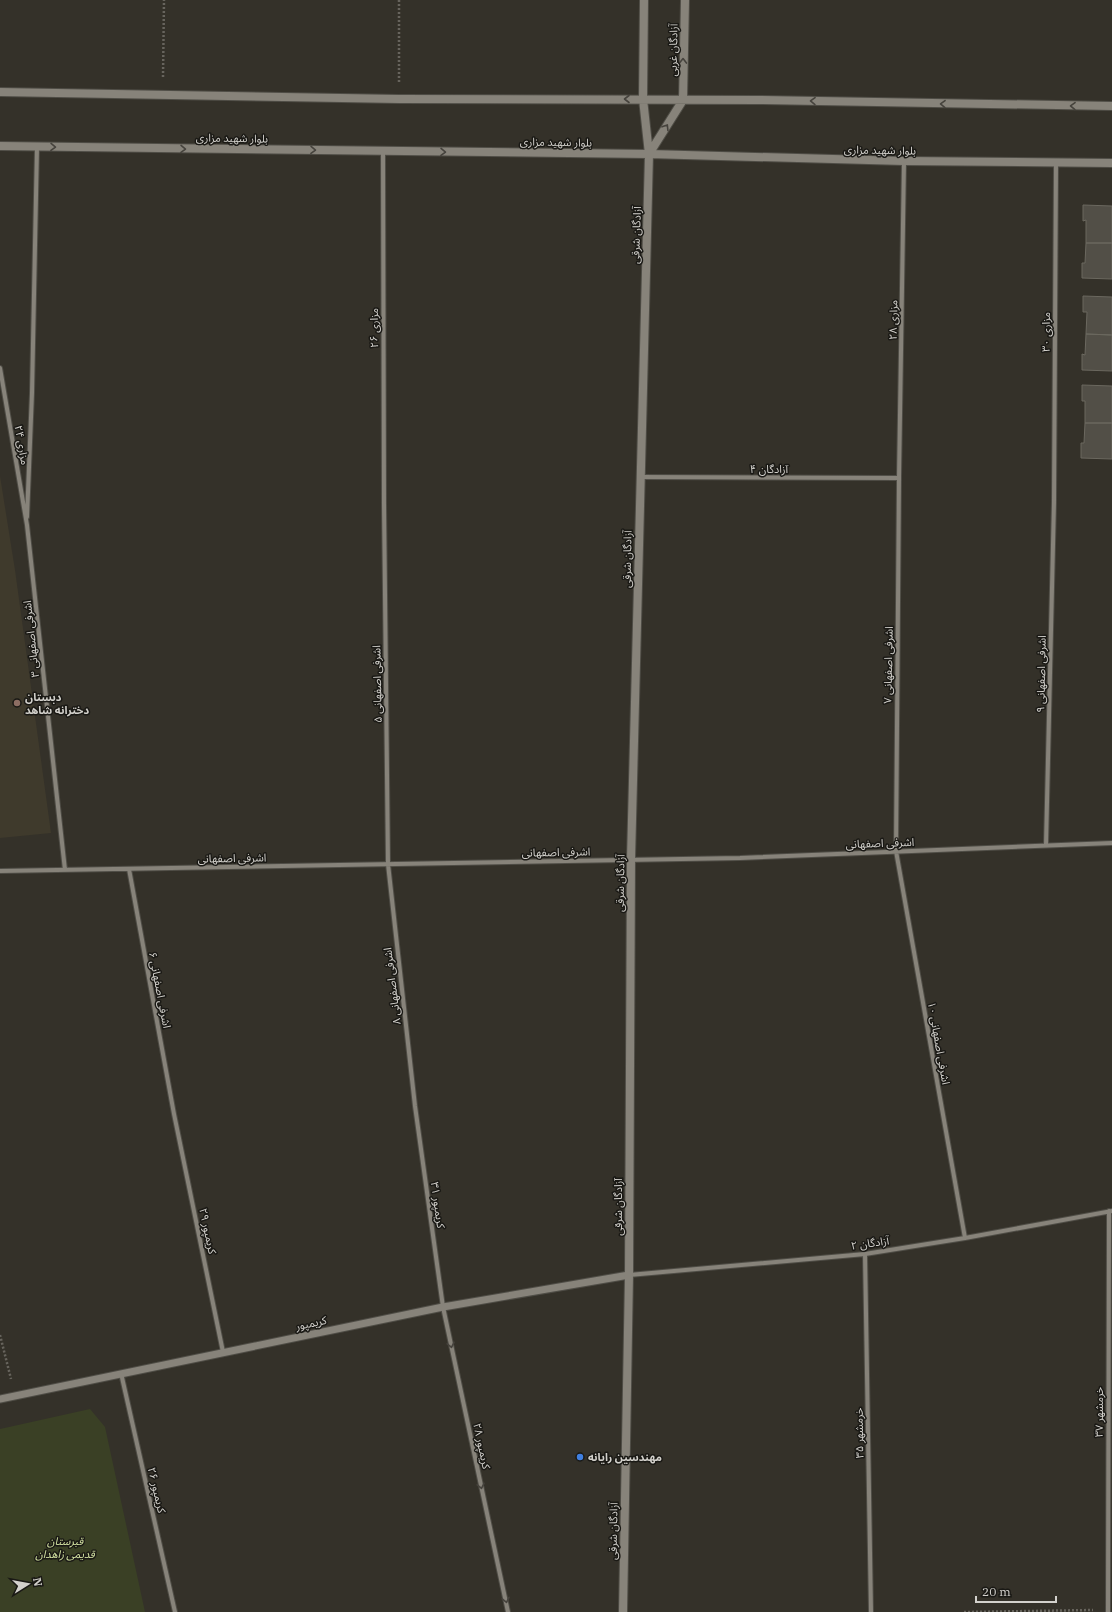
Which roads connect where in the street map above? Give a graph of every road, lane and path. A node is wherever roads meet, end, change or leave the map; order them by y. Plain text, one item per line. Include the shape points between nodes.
1 (164, 0) edge
2 (400, 0) edge
3 (644, 0) edge
4 (685, 0) edge
5 (0, 92) edge
6 (163, 95) junction
7 (399, 99) junction
8 (643, 99) junction
9 (683, 100) junction
10 (1112, 106) edge
11 (0, 146) edge
12 (37, 147) junction
13 (383, 151) junction
14 (649, 154) junction
15 (904, 161) junction
16 (1056, 162) junction
17 (1112, 163) edge
18 (0, 368) edge
19 (640, 477) junction
20 (899, 478) junction
21 (1054, 502) joint
22 (384, 504) joint
23 (27, 525) junction
24 (1112, 843) edge
25 (1046, 845) junction
26 (896, 851) junction
27 (631, 859) junction
28 (388, 864) junction
29 (129, 869) junction
30 (65, 870) junction
31 (0, 871) edge
32 (415, 1106) joint
33 (174, 1114) joint
34 (1110, 1211) edge
35 (965, 1238) junction
36 (865, 1254) junction
37 (629, 1275) junction
38 (442, 1307) junction
39 (0, 1335) edge
40 (223, 1352) junction
41 (121, 1373) junction
42 (16, 1395) junction
43 (0, 1399) edge
44 (1108, 1611) edge
45 (175, 1612) edge
46 (508, 1612) edge
47 (623, 1612) edge
48 (871, 1612) edge
49 (964, 1612) edge

1 - 6 path
2 - 7 path
3 - 8 main road
9 -> 4 main road, آزادگان غربی
5 - 6 main road
6 - 7 main road
8 -> 7 main road
8 - 9 main road
8 - 14 main road, آزادگان شرقی
10 -> 9 main road
14 -> 9 main road
11 - 12 main road, بلوار شهید مزاری
12 -> 13 main road, بلوار شهید مزاری
12 - 23 street
13 -> 14 main road, بلوار شهید مزاری
13 - 22 street, مزاری ۲۶
14 - 15 main road, بلوار شهید مزاری
14 - 19 main road, آزادگان شرقی
15 - 16 main road, بلوار شهید مزاری
15 - 20 street, مزاری ۲۸
16 - 17 main road, بلوار شهید مزاری
16 - 21 street, مزاری ۳۰
18 - 23 street, مزاری ۲۴
19 - 20 street, آزادگان ۴
19 - 27 main road, آزادگان شرقی
20 - 26 street, اشرفی اصفهانی ۷
21 - 25 street, اشرفی اصفهانی ۹
22 - 28 street, اشرفی اصفهانی ۵
23 - 30 street, اشرفی اصفهانی ۳
24 - 25 street, اشرفی اصفهانی
25 - 26 street, اشرفی اصفهانی
26 - 27 street, اشرفی اصفهانی via 740,858
26 - 35 street, اشرفی اصفهانی ۱۰
27 - 28 street, اشرفی اصفهانی
27 - 37 main road, آزادگان شرقی
28 - 29 street, اشرفی اصفهانی
28 - 32 street, اشرفی اصفهانی ۸
29 - 30 street, اشرفی اصفهانی
29 - 33 street, اشرفی اصفهانی ۶
30 - 31 street, اشرفی اصفهانی
32 - 38 street, کریمپور ۳۱
33 - 40 street, کریمپور ۲۹
34 - 35 street, آزادگان ۲
34 - 44 street, خرمشهر ۳۷
35 - 36 street, آزادگان ۲
36 - 37 street, آزادگان ۲
36 - 48 street, خرمشهر ۳۵
37 - 38 street, کریمپور
37 - 47 main road, آزادگان شرقی
38 - 40 street, کریمپور
38 -> 46 street, کریمپور ۲۸
39 - 42 path
40 - 41 street, کریمپور
41 - 42 street, کریمپور
41 - 45 street, کریمپور ۲۶
42 - 43 street, کریمپور
44 - 49 path

